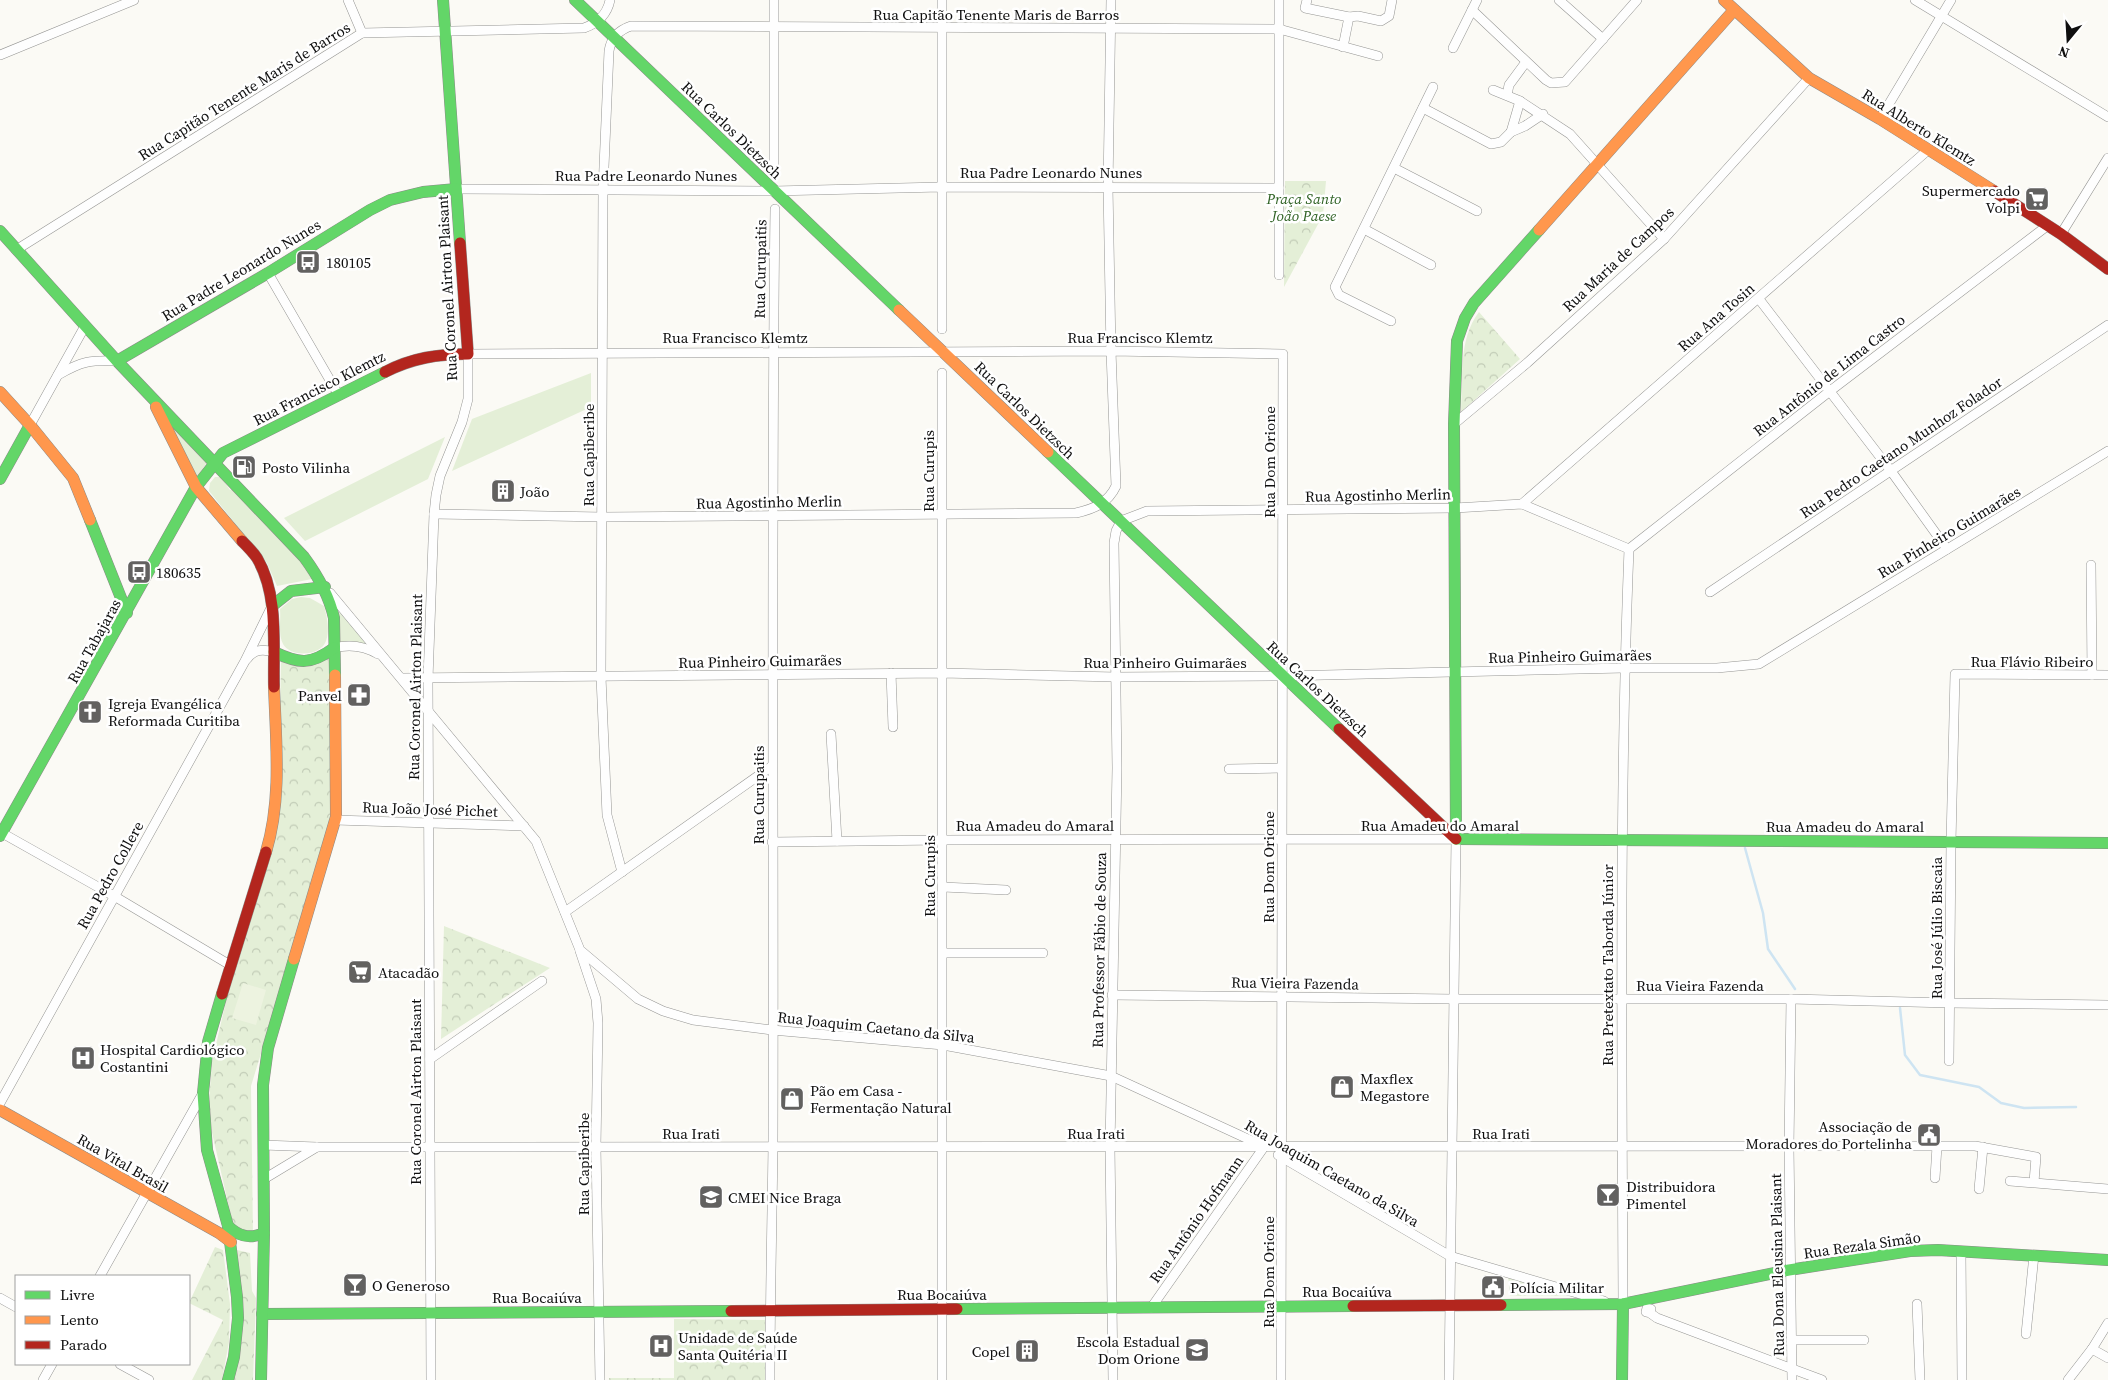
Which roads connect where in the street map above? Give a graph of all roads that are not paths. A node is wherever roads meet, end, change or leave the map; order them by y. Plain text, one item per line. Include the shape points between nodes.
1 (134, 0) edge
2 (348, 0) edge
3 (443, 0) edge
4 (575, 0) edge
5 (610, 0) edge
6 (774, 0) edge
7 (942, 0) edge
8 (1111, 0) edge
9 (1279, 0) edge
10 (1307, 0) edge
11 (1392, 0) edge
12 (1477, 0) edge
13 (1559, 0) edge
14 (1637, 0) edge
15 (1724, 0) edge
16 (1915, 0) edge
17 (1951, 0) edge
18 (1472, 10) junction
19 (1734, 10) junction
20 (1941, 16) junction
21 (1349, 17) junction
22 (598, 21) junction
23 (774, 27) junction
24 (942, 28) junction
25 (1110, 28) junction
26 (1278, 30) junction
27 (445, 31) junction
28 (362, 33) junction
29 (614, 37) junction
30 (1603, 39) junction
31 (1343, 47) junction
32 (1454, 48) dead end
33 (0, 55) edge
34 (1378, 56) dead end
35 (1526, 62) junction
36 (1809, 78) junction
37 (1433, 87) dead end
38 (1493, 90) dead end
39 (1507, 95) junction
40 (1520, 101) junction
41 (1423, 108) junction
42 (1542, 114) junction
43 (2108, 117) edge
44 (1880, 119) junction
45 (1511, 132) junction
46 (1928, 150) junction
47 (2108, 158) edge
48 (1597, 164) junction
49 (774, 168) dead end
50 (1394, 168) junction
51 (941, 187) junction
52 (1108, 187) junction
53 (1279, 188) junction
54 (456, 190) junction
55 (603, 190) junction
56 (774, 191) junction
57 (775, 209) dead end
58 (1477, 212) dead end
59 (2047, 226) junction
60 (1364, 229) junction
61 (0, 231) edge
62 (2061, 234) junction
63 (1664, 238) junction
64 (16, 250) junction
65 (1431, 265) dead end
66 (2108, 269) edge
67 (268, 273) junction
68 (1279, 275) dead end
69 (1759, 299) junction
70 (1391, 321) dead end
71 (2108, 325) edge
72 (85, 326) junction
73 (942, 329) dead end
74 (1111, 351) junction
75 (601, 352) junction
76 (773, 352) junction
77 (943, 352) junction
78 (468, 354) junction
79 (1283, 354) joint
80 (117, 361) junction
81 (942, 373) dead end
82 (58, 375) junction
83 (1830, 391) junction
84 (0, 392) edge
85 (149, 393) junction
86 (338, 394) junction
87 (1454, 424) junction
88 (30, 425) junction
89 (2108, 451) edge
90 (214, 462) junction
91 (1891, 470) junction
92 (0, 479) edge
93 (196, 487) junction
94 (1102, 504) junction
95 (1522, 504) junction
96 (1455, 508) junction
97 (1283, 510) junction
98 (942, 513) junction
99 (434, 514) junction
100 (773, 515) junction
101 (602, 517) junction
102 (1120, 521) junction
103 (1629, 549) junction
104 (1946, 549) junction
105 (2091, 564) dead end
106 (325, 587) junction
107 (1710, 592) dead end
108 (272, 606) junction
109 (126, 614) junction
110 (334, 648) junction
111 (274, 652) junction
112 (383, 657) junction
113 (245, 661) junction
114 (1624, 668) junction
115 (1455, 672) junction
116 (891, 673) junction
117 (942, 673) junction
118 (1955, 674) joint
119 (772, 675) junction
120 (2092, 675) junction
121 (2108, 675) edge
122 (1282, 676) junction
123 (601, 677) junction
124 (1116, 677) junction
125 (402, 678) junction
126 (428, 679) junction
127 (429, 710) junction
128 (893, 727) dead end
129 (831, 734) dead end
130 (772, 766) junction
131 (1229, 768) dead end
132 (1281, 768) junction
133 (335, 820) junction
134 (430, 822) junction
135 (524, 826) junction
136 (1, 834) edge
137 (1456, 839) junction
138 (943, 840) junction
139 (1116, 840) junction
140 (1282, 840) junction
141 (837, 841) junction
142 (1621, 841) junction
143 (772, 842) junction
144 (1951, 842) junction
145 (2108, 843) edge
146 (622, 872) junction
147 (943, 887) junction
148 (1006, 890) dead end
149 (114, 896) junction
150 (565, 912) junction
151 (580, 950) junction
152 (943, 953) junction
153 (1043, 953) dead end
154 (230, 965) junction
155 (542, 981) dead end
156 (1112, 995) junction
157 (1282, 997) junction
158 (1623, 998) junction
159 (1454, 999) junction
160 (1791, 999) junction
161 (1950, 1003) junction
162 (2108, 1005) edge
163 (772, 1030) junction
164 (943, 1045) junction
165 (430, 1059) junction
166 (1949, 1062) dead end
167 (1110, 1076) junction
168 (203, 1093) junction
169 (0, 1103) edge
170 (0, 1110) edge
171 (264, 1144) junction
172 (1451, 1146) junction
173 (1622, 1146) junction
174 (1937, 1146) junction
175 (317, 1147) junction
176 (430, 1147) junction
177 (596, 1147) junction
178 (773, 1147) junction
179 (943, 1147) junction
180 (1110, 1147) junction
181 (1264, 1147) junction
182 (1282, 1147) junction
183 (1789, 1147) junction
184 (1983, 1147) junction
185 (1282, 1157) junction
186 (1935, 1178) dead end
187 (264, 1179) junction
188 (2010, 1181) dead end
189 (2034, 1182) junction
190 (1979, 1189) dead end
191 (2108, 1189) edge
192 (145, 1193) junction
193 (228, 1226) junction
194 (264, 1233) junction
195 (231, 1242) junction
196 (1961, 1251) junction
197 (1450, 1256) junction
198 (2034, 1256) junction
199 (262, 1259) junction
200 (2108, 1260) edge
201 (1790, 1270) junction
202 (101, 1275) edge
203 (0, 1298) edge
204 (1619, 1304) junction
205 (1917, 1304) dead end
206 (15, 1306) edge
207 (1449, 1306) junction
208 (1282, 1307) junction
209 (1113, 1308) junction
210 (1150, 1308) junction
211 (943, 1309) junction
212 (769, 1310) junction
213 (599, 1312) junction
214 (431, 1313) junction
215 (1650, 1313) dead end
216 (262, 1314) junction
217 (2108, 1323) edge
218 (2026, 1334) dead end
219 (1791, 1340) junction
220 (1864, 1340) dead end
221 (2092, 1349) junction
222 (2108, 1358) edge
223 (51, 1365) edge
224 (122, 1365) edge
225 (1792, 1370) junction
226 (43, 1380) edge
227 (149, 1380) edge
228 (228, 1380) edge
229 (261, 1380) edge
230 (431, 1380) edge
231 (600, 1380) edge
232 (770, 1380) edge
233 (942, 1380) edge
234 (1113, 1380) edge
235 (1281, 1380) edge
236 (1450, 1380) edge
237 (1622, 1380) edge
238 (1792, 1380) edge
239 (1822, 1380) edge
240 (1920, 1380) edge
241 (1962, 1380) edge
242 (2068, 1380) edge

1 - 33 street
2 - 28 street
3 - 27 street, Rua Coronel Airton Plaisant
4 - 22 street, Rua Carlos Dietzsch
5 - 22 street
6 - 23 street
7 - 24 street
8 - 25 street
9 - 26 street
10 - 21 street via 1306,8
11 - 21 street via 1389,16 1381,21
12 - 18 street
13 - 30 street
14 - 30 street
15 - 19 street, Rua Alberto Klemtz
16 - 20 street
17 - 20 street
18 - 32 street
18 - 35 street
19 - 36 street, Rua Alberto Klemtz
19 - 48 street
20 - 43 street
20 - 44 street
21 - 31 street
22 - 27 street, Rua Capitão Tenente Maris de Barros via 584,28
22 - 29 street, Rua Carlos Dietzsch
23 - 24 street, Rua Capitão Tenente Maris de Barros
23 - 29 street, Rua Capitão Tenente Maris de Barros via 631,26
23 - 49 street
24 - 25 street, Rua Capitão Tenente Maris de Barros
24 - 51 street
25 - 26 street, Rua Capitão Tenente Maris de Barros
25 - 52 street
26 - 31 street, Rua Capitão Tenente Maris de Barros
26 - 53 street
27 - 28 street, Rua Capitão Tenente Maris de Barros
27 - 54 street, Rua Coronel Airton Plaisant
28 - 64 street, Rua Capitão Tenente Maris de Barros
29 - 55 street, Rua Capiberibe via 609,51
29 - 56 street, Rua Carlos Dietzsch
30 - 35 street via 1565,82 1551,83
31 - 34 street, Rua Capitão Tenente Maris de Barros
35 - 39 street via 1509,85
36 - 44 street, Rua Alberto Klemtz
36 - 63 street, Rua Maria de Campos
37 - 41 street
38 - 39 street
39 - 40 street
40 - 42 street
40 - 45 street
41 - 45 street via 1491,144 1501,142
41 - 50 street
42 - 45 street
42 - 48 street via 1570,134
44 - 46 street, Rua Alberto Klemtz
46 - 59 street, Rua Alberto Klemtz
46 - 69 street, Rua Ana Tosin
47 - 62 street
48 - 63 street
48 - 87 street via 1465,318 1457,341
50 - 58 street
50 - 60 street
51 - 52 street, Rua Padre Leonardo Nunes
51 - 56 street, Rua Padre Leonardo Nunes
51 - 73 street
52 - 53 street, Rua Padre Leonardo Nunes
52 - 74 street
53 - 68 street
54 - 55 street, Rua Padre Leonardo Nunes
54 - 67 street, Rua Padre Leonardo Nunes via 423,192 390,200
54 - 78 street, Rua Coronel Airton Plaisant
55 - 56 street, Rua Padre Leonardo Nunes
55 - 75 street, Rua Capiberibe
56 - 77 street, Rua Carlos Dietzsch
57 - 76 street, Rua Curupaitis
59 - 62 street, Rua Alberto Klemtz
59 - 83 street, Rua Antônio de Lima Castro
60 - 65 street
60 - 70 street via 1335,287 1339,295
61 - 64 street
62 - 66 street, Rua Alberto Klemtz
63 - 87 street, Rua Maria de Campos via 1527,363
64 - 72 street
67 - 80 street, Rua Padre Leonardo Nunes
67 - 86 street
69 - 83 street
69 - 95 street, Rua Ana Tosin
71 - 91 street, Rua Pedro Caetano Munhoz Folador
72 - 80 street
72 - 82 street
74 - 77 street, Rua Francisco Klemtz
74 - 79 street, Rua Francisco Klemtz
74 - 94 street via 1116,486
75 - 76 street, Rua Francisco Klemtz
75 - 78 street, Rua Francisco Klemtz
75 - 101 street, Rua Capiberibe
76 - 77 street, Rua Francisco Klemtz
76 - 100 street, Rua Curupaitis
77 - 94 street, Rua Carlos Dietzsch
78 - 86 street, Rua Francisco Klemtz via 431,354 414,358
78 - 99 street, Rua Coronel Airton Plaisant via 468,399 440,476
79 - 97 street, Rua Dom Orione
80 - 82 street via 90,360
80 - 85 street
81 - 98 street, Rua Curupis
82 - 88 street
83 - 91 street
83 - 103 street, Rua Antônio de Lima Castro
84 - 88 street
85 - 90 street
85 - 93 street
86 - 90 street, Rua Francisco Klemtz via 223,453
87 - 96 street
88 - 92 street
88 - 109 street via 73,478
89 - 104 street, Rua Pinheiro Guimarães
90 - 93 street, Rua Tabajaras
90 - 106 street via 304,557
91 - 104 street
91 - 107 street, Rua Pedro Caetano Munhoz Folador
93 - 108 street via 257,558 269,586
93 - 109 street, Rua Tabajaras
94 - 98 street, Rua Agostinho Merlin via 1076,514
94 - 102 street, Rua Carlos Dietzsch
95 - 96 street, Rua Agostinho Merlin
95 - 103 street, Rua Agostinho Merlin
96 - 97 street, Rua Agostinho Merlin
96 - 115 street
97 - 102 street, Rua Agostinho Merlin via 1147,511
97 - 122 street, Rua Dom Orione
98 - 100 street, Rua Agostinho Merlin
98 - 117 street, Rua Curupis
99 - 101 street, Rua Agostinho Merlin
99 - 126 street, Rua Coronel Airton Plaisant
100 - 101 street, Rua Agostinho Merlin
100 - 119 street, Rua Curupaitis
101 - 123 street, Rua Capiberibe
102 - 122 street, Rua Carlos Dietzsch
102 - 124 street, Rua Professor Fábio de Souza via 1114,543
103 - 114 street, Rua Pretextato Taborda Júnior
104 - 114 street, Rua Pinheiro Guimarães via 1760,664 1717,668
105 - 120 street
106 - 108 street via 291,591
106 - 110 street via 334,618
106 - 112 street, Rua Joaquim Caetano da Silva
108 - 111 street
108 - 113 street, Rua Pedro Collere
109 - 136 street, Rua Tabajaras
110 - 111 street via 320,660 308,662
110 - 112 street, Rua Joaquim Caetano da Silva via 355,646 370,649
110 - 133 street
111 - 113 street via 257,650
111 - 154 street via 276,789 273,823
112 - 125 street, Rua Joaquim Caetano da Silva
113 - 149 street, Rua Pedro Collere
114 - 115 street, Rua Pinheiro Guimarães
114 - 142 street, Rua Pretextato Taborda Júnior
115 - 122 street, Rua Pinheiro Guimarães
115 - 137 street
116 - 117 street, Rua Pinheiro Guimarães
116 - 119 street, Rua Pinheiro Guimarães
116 - 128 street
117 - 124 street, Rua Pinheiro Guimarães
117 - 138 street, Rua Curupis
118 - 120 street, Rua Flávio Ribeiro
118 - 144 street, Rua José Júlio Biscaia
119 - 123 street, Rua Pinheiro Guimarães
119 - 130 street, Rua Curupaitis
120 - 121 street, Rua Flávio Ribeiro
122 - 124 street, Rua Pinheiro Guimarães
122 - 132 street, Rua Dom Orione
122 - 137 street, Rua Carlos Dietzsch
123 - 126 street, Rua Pinheiro Guimarães
123 - 146 street, Rua Capiberibe via 607,815
124 - 139 street, Rua Professor Fábio de Souza
125 - 126 street, Rua Pinheiro Guimarães
125 - 127 street, Rua Joaquim Caetano da Silva
126 - 127 street, Rua Coronel Airton Plaisant
127 - 134 street, Rua Coronel Airton Plaisant
127 - 135 street, Rua Joaquim Caetano da Silva
129 - 141 street
130 - 143 street, Rua Curupaitis
130 - 146 street
131 - 132 street
132 - 140 street, Rua Dom Orione
133 - 134 street, Rua João José Pichet
133 - 171 street via 268,1048 263,1084
134 - 135 street, Rua João José Pichet
134 - 165 street, Rua Coronel Airton Plaisant
135 - 150 street, Rua Joaquim Caetano da Silva via 536,841
136 - 149 street
137 - 140 street, Rua Amadeu do Amaral
137 - 142 street, Rua Amadeu do Amaral
137 - 159 street
138 - 139 street, Rua Amadeu do Amaral
138 - 141 street, Rua Amadeu do Amaral
138 - 147 street, Rua Curupis
139 - 140 street, Rua Amadeu do Amaral
139 - 156 street, Rua Professor Fábio de Souza
140 - 157 street, Rua Dom Orione
141 - 143 street, Rua Amadeu do Amaral
142 - 144 street, Rua Amadeu do Amaral
142 - 158 street, Rua Pretextato Taborda Júnior
143 - 163 street, Rua Curupaitis
144 - 145 street, Rua Amadeu do Amaral
144 - 161 street, Rua José Júlio Biscaia
146 - 150 street
147 - 148 street
147 - 152 street, Rua Curupis
149 - 154 street
149 - 169 street, Rua Pedro Collere
150 - 151 street, Rua Joaquim Caetano da Silva
151 - 163 street, Rua Joaquim Caetano da Silva via 638,999 663,1012 694,1020
151 - 177 street, Rua Capiberibe via 596,999
152 - 153 street
152 - 164 street, Rua Curupis
154 - 168 street via 208,1042
155 - 165 street
156 - 157 street, Rua Vieira Fazenda
156 - 167 street, Rua Professor Fábio de Souza
157 - 159 street, Rua Vieira Fazenda
157 - 182 street, Rua Dom Orione
158 - 159 street, Rua Vieira Fazenda
158 - 160 street, Rua Vieira Fazenda
158 - 173 street, Rua Pretextato Taborda Júnior
159 - 172 street
160 - 161 street, Rua Vieira Fazenda
160 - 183 street, Rua Dona Eleusina Plaisant
161 - 162 street, Rua Vieira Fazenda
161 - 166 street, Rua José Júlio Biscaia
163 - 164 street, Rua Joaquim Caetano da Silva
163 - 178 street, Rua Curupaitis
164 - 167 street, Rua Joaquim Caetano da Silva
164 - 179 street, Rua Curupis
165 - 176 street, Rua Coronel Airton Plaisant
167 - 180 street, Rua Professor Fábio de Souza
167 - 181 street, Rua Joaquim Caetano da Silva
168 - 192 street
168 - 193 street via 207,1150
170 - 192 street, Rua Vital Brasil
171 - 175 street, Rua Irati
171 - 187 street
172 - 173 street, Rua Irati
172 - 182 street, Rua Irati
172 - 197 street
173 - 183 street, Rua Irati
173 - 204 street, Rua Pretextato Taborda Júnior
174 - 183 street, Rua Irati
174 - 184 street, Rua Irati
174 - 186 street
175 - 176 street, Rua Irati
175 - 187 street
176 - 177 street, Rua Irati
176 - 214 street, Rua Coronel Airton Plaisant
177 - 178 street, Rua Irati
177 - 213 street, Rua Capiberibe
178 - 179 street, Rua Irati
178 - 212 street, Rua Curupaitis
179 - 180 street, Rua Irati
179 - 211 street, Rua Curupis
180 - 181 street, Rua Irati
180 - 209 street, Rua Professor Fábio de Souza
181 - 182 street, Rua Irati
181 - 185 street, Rua Joaquim Caetano da Silva
181 - 210 street, Rua Antônio Hofmann
182 - 185 street, Rua Dom Orione
183 - 201 street, Rua Dona Eleusina Plaisant
184 - 189 street, Rua Irati via 2036,1157
184 - 190 street
185 - 197 street, Rua Joaquim Caetano da Silva
185 - 208 street, Rua Dom Orione
187 - 194 street
188 - 189 street
189 - 191 street
192 - 195 street, Rua Vital Brasil
192 - 202 street
193 - 194 street via 242,1237
193 - 195 street
194 - 199 street
195 - 199 street, Rua Vital Brasil via 250,1248
195 - 228 street via 238,1318
196 - 198 street, Rua Rezala Simão
196 - 201 street, Rua Rezala Simão via 1910,1251
196 - 241 street
197 - 204 street, Rua Joaquim Caetano da Silva
197 - 207 street
198 - 200 street, Rua Rezala Simão
198 - 218 street
199 - 216 street
201 - 204 street, Rua Rezala Simão
201 - 219 street, Rua Dona Eleusina Plaisant
203 - 206 street
204 - 207 street, Rua Bocaiúva
204 - 237 street, Rua Pretextato Taborda Júnior
205 - 240 street
207 - 208 street, Rua Bocaiúva
207 - 236 street
208 - 210 street, Rua Bocaiúva
208 - 235 street, Rua Dom Orione
209 - 210 street, Rua Bocaiúva
209 - 211 street, Rua Bocaiúva
209 - 234 street, Rua Professor Fábio de Souza
211 - 212 street, Rua Bocaiúva
211 - 233 street, Rua Curupis
212 - 213 street, Rua Bocaiúva
212 - 232 street, Rua Curupaitis
213 - 214 street, Rua Bocaiúva
213 - 231 street, Rua Capiberibe
214 - 216 street, Rua Bocaiúva
214 - 230 street, Rua Coronel Airton Plaisant
215 - 225 street
216 - 229 street
217 - 221 street
219 - 220 street
219 - 225 street, Rua Dona Eleusina Plaisant
221 - 222 street
221 - 242 street
223 - 226 street
224 - 227 street
225 - 238 street, Rua Dona Eleusina Plaisant
225 - 239 street

